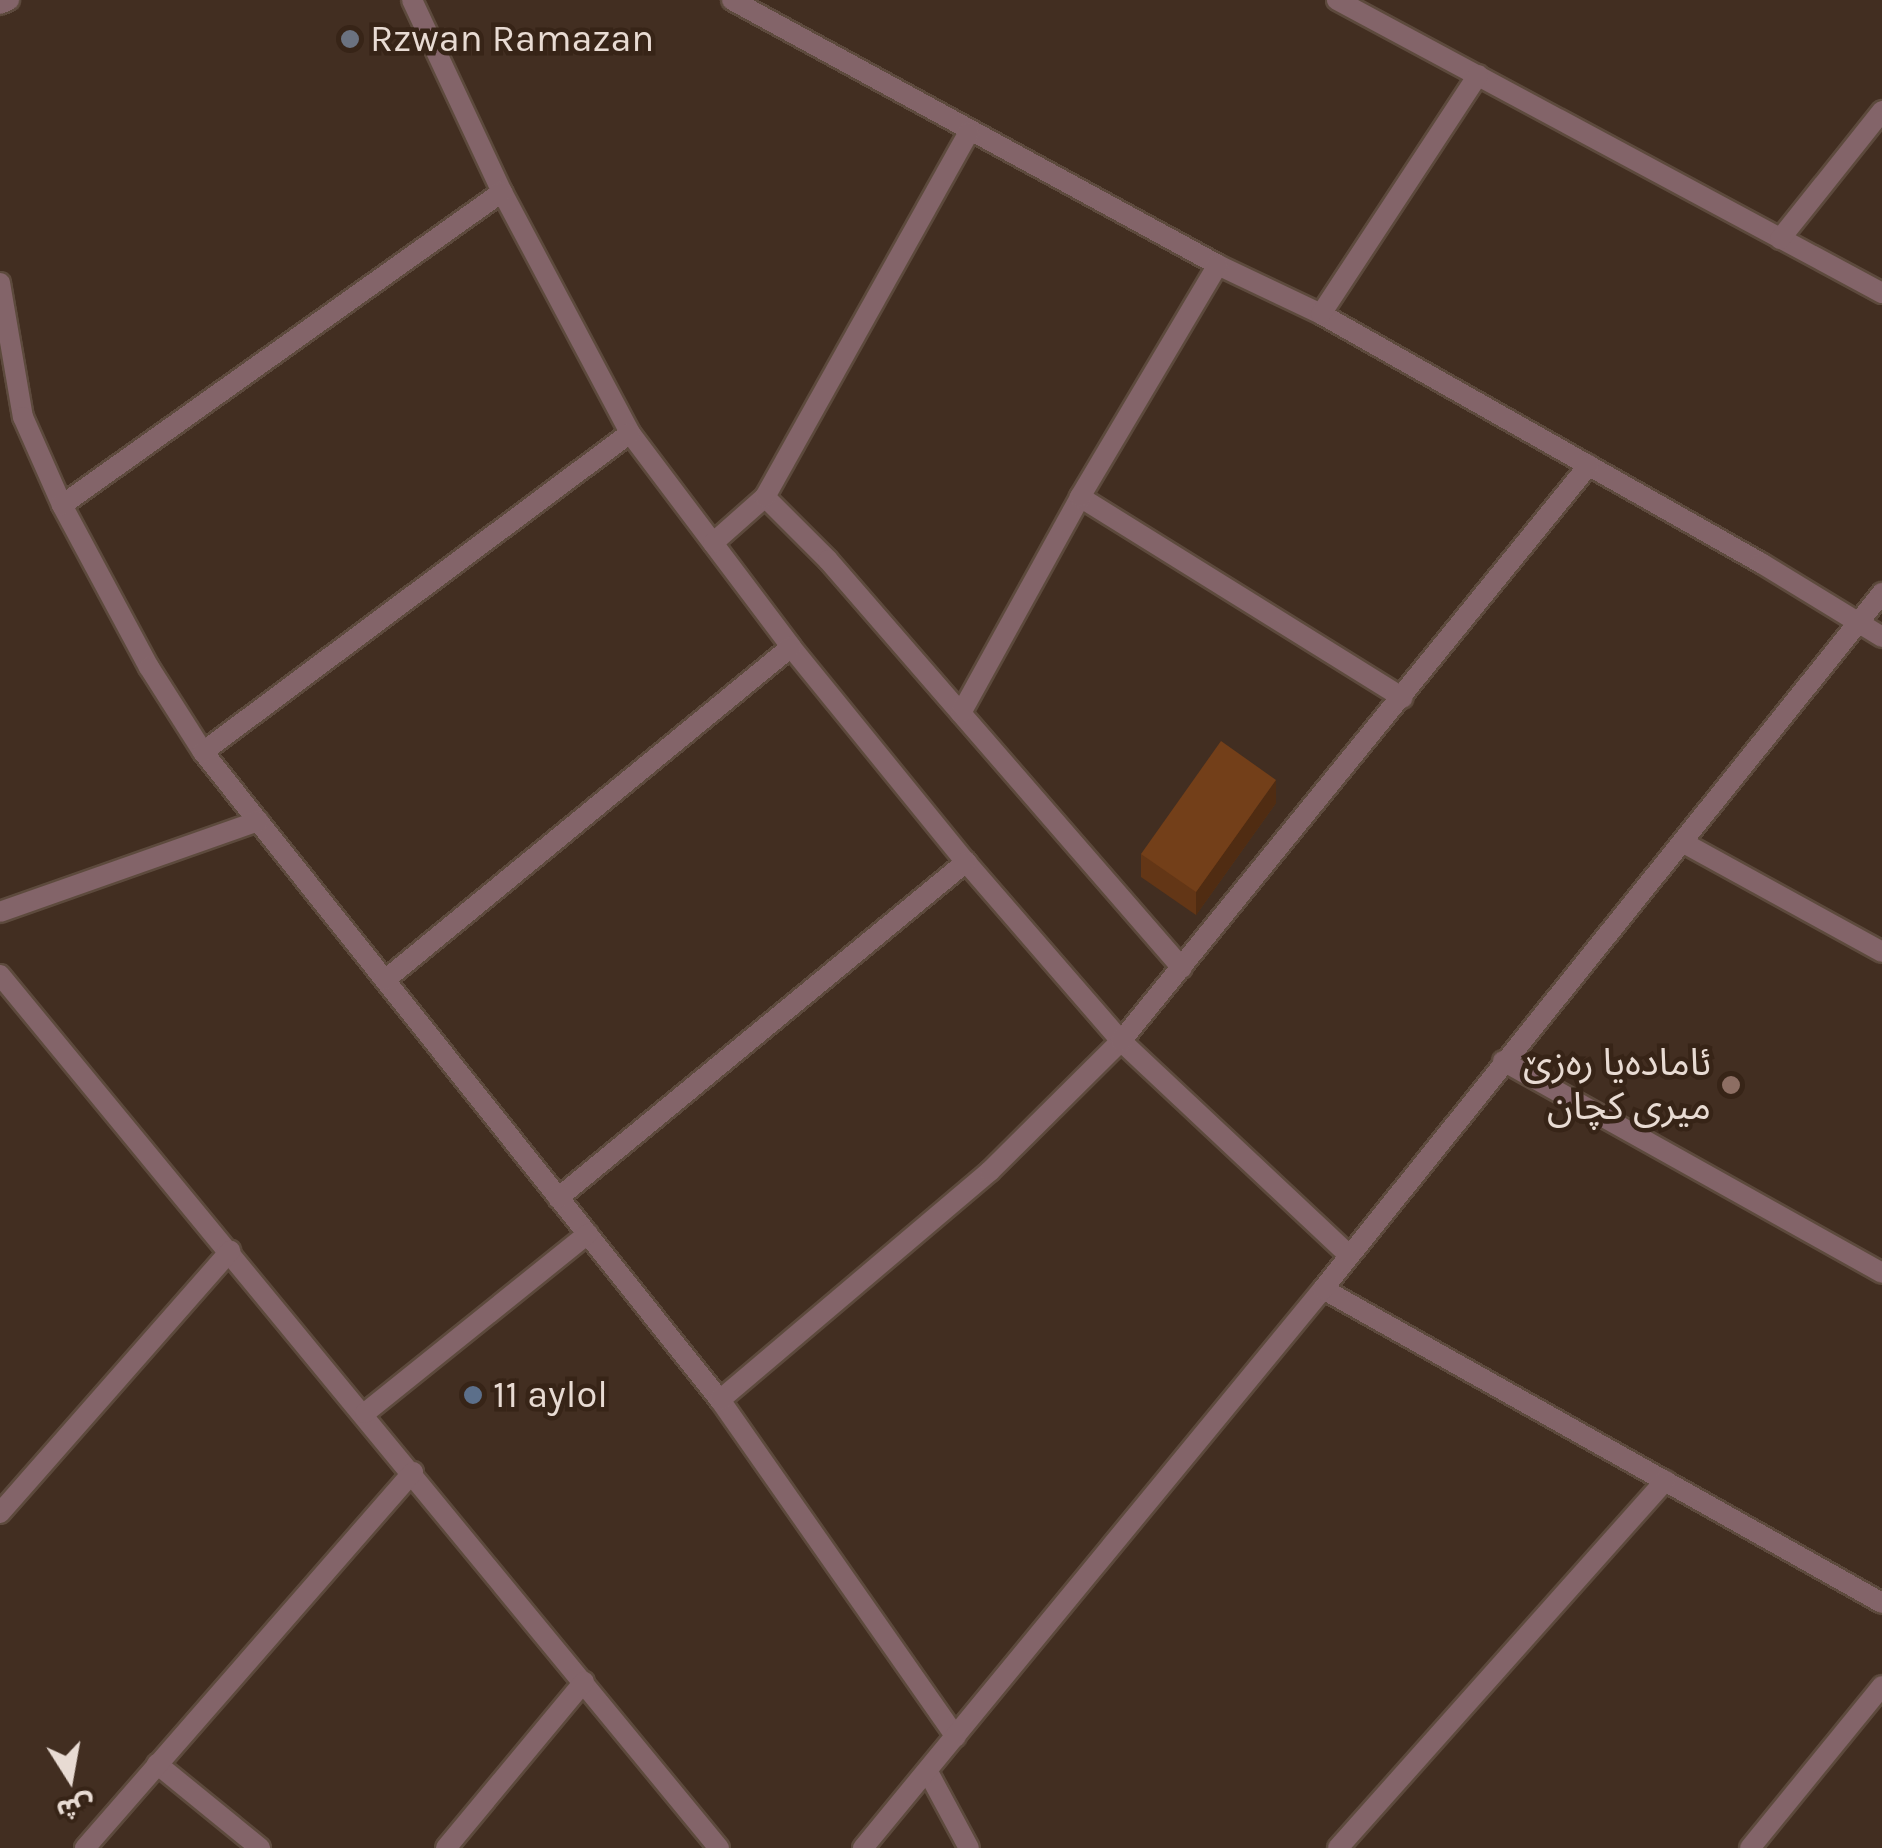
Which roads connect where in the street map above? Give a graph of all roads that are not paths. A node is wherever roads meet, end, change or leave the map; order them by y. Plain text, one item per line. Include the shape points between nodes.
1 (9, 0) edge
2 (412, 0) edge
3 (732, 0) edge
4 (1337, 0) edge
5 (0, 4) edge
6 (1478, 75) junction
7 (1882, 111) edge
8 (969, 132) junction
9 (502, 192) junction
10 (1780, 239) junction
11 (1218, 265) junction
12 (0, 283) edge
13 (1882, 293) edge
14 (1321, 314) junction
15 (630, 433) junction
16 (1589, 465) junction
17 (765, 497) junction
18 (1080, 497) junction
19 (62, 505) junction
20 (713, 543) junction
21 (1882, 593) edge
22 (1859, 620) junction
23 (1882, 637) edge
24 (792, 646) junction
25 (1404, 698) junction
26 (961, 713) junction
27 (203, 752) junction
28 (258, 821) junction
29 (1684, 843) junction
30 (966, 862) junction
31 (0, 912) edge
32 (1882, 952) edge
33 (1182, 968) junction
34 (0, 975) edge
35 (386, 980) junction
36 (1121, 1041) junction
37 (1503, 1060) junction
38 (558, 1198) junction
39 (588, 1234) junction
40 (230, 1251) junction
41 (1349, 1255) junction
42 (1882, 1273) edge
43 (1323, 1289) junction
44 (720, 1400) junction
45 (365, 1414) junction
46 (414, 1472) junction
47 (1665, 1481) junction
48 (0, 1514) edge
49 (1882, 1603) edge
50 (584, 1682) junction
51 (1882, 1686) edge
52 (956, 1737) junction
53 (157, 1764) junction
54 (928, 1772) junction
55 (85, 1848) edge
56 (260, 1848) edge
57 (446, 1848) edge
58 (719, 1848) edge
59 (863, 1848) edge
60 (969, 1848) edge
61 (1338, 1848) edge
62 (1750, 1848) edge

1 - 5 street
2 - 9 street
3 - 8 street
4 - 6 street
6 - 10 street
6 - 14 street
7 - 10 street
8 - 11 street
8 - 17 street
9 - 15 street
9 - 19 street
10 - 13 street
11 - 14 street
11 - 18 street
12 - 19 street via 23,417
14 - 16 street
15 - 20 street
15 - 27 street
16 - 22 street
16 - 25 street
17 - 20 street
17 - 26 street
18 - 25 street
18 - 26 street
19 - 27 street via 148,668
20 - 24 street
21 - 22 street
22 - 23 street
22 - 29 street
24 - 30 street
24 - 35 street
25 - 33 street
26 - 33 street
27 - 28 street
28 - 31 street
28 - 35 street
29 - 32 street
29 - 37 street
30 - 36 street
30 - 38 street
33 - 36 street
34 - 40 street
35 - 38 street
36 - 41 street
36 - 44 street via 990,1171
37 - 41 street
37 - 42 street
38 - 39 street
39 - 44 street
39 - 45 street
40 - 45 street
40 - 48 street
41 - 43 street
43 - 47 street
43 - 52 street
44 - 52 street
45 - 46 street
46 - 50 street
46 - 53 street
47 - 49 street
47 - 61 street
50 - 57 street
50 - 58 street
51 - 62 street
52 - 54 street
53 - 55 street
53 - 56 street
54 - 59 street
54 - 60 street

